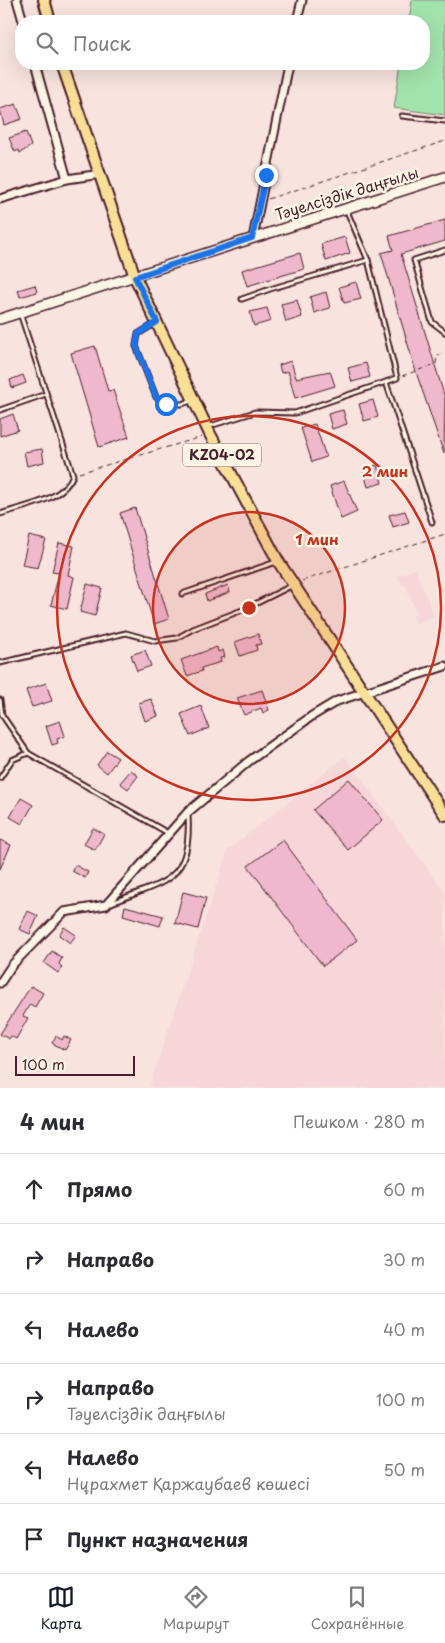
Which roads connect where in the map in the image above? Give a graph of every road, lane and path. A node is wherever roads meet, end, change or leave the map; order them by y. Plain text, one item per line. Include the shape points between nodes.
1 (18, 0) edge
2 (44, 0) edge
3 (302, 0) edge
4 (22, 15) edge
5 (48, 15) edge
6 (298, 15) edge
7 (37, 70) edge
8 (64, 70) edge
9 (287, 70) edge
10 (402, 116) dead end
11 (445, 122) edge
12 (445, 141) edge
13 (101, 174) junction
14 (445, 177) edge
15 (67, 179) junction
16 (0, 199) edge
17 (260, 202) junction
18 (346, 208) junction
19 (252, 238) junction
20 (445, 250) edge
21 (368, 260) junction
22 (135, 277) junction
23 (242, 299) dead end
24 (20, 313) junction
25 (0, 319) edge
26 (157, 322) junction
27 (445, 332) edge
28 (445, 353) edge
29 (397, 378) junction
30 (386, 382) junction
31 (46, 394) junction
32 (194, 400) junction
33 (0, 410) edge
34 (208, 430) junction
35 (73, 475) junction
36 (0, 514) edge
37 (432, 522) dead end
38 (445, 534) edge
39 (278, 561) junction
40 (294, 584) junction
41 (182, 594) dead end
42 (0, 663) edge
43 (445, 666) edge
44 (362, 692) junction
45 (0, 700) edge
46 (28, 753) junction
47 (0, 778) edge
48 (188, 812) junction
49 (445, 815) edge
50 (169, 834) junction
51 (106, 905) junction
52 (0, 982) edge

1 - 4 street
2 - 5 main road
3 - 6 street
7 - 15 street
8 - 13 main road, KZ04-02
9 - 17 street
10 - 11 lane
12 - 17 path
13 - 15 street
13 - 22 main road, KZ04-02
14 - 18 street, Тәуелсіздік даңғылы
15 - 16 street
17 - 19 street
18 - 19 street, Тәуелсіздік даңғылы
18 - 21 lane
19 - 22 street, Тәуелсіздік даңғылы
20 - 27 lane via 414,260 432,322
21 - 23 lane
21 - 29 lane
22 - 24 street, Тәуелсіздік даңғылы
22 - 26 main road, KZ04-02
24 - 25 street, Тәуелсіздік даңғылы
24 - 31 lane
26 - 32 main road, KZ04-02
26 - 32 lane via 138,334 136,346 156,397 166,404
28 - 29 path via 437,356 436,364
29 - 30 lane
30 - 34 lane via 295,413 255,412
30 - 37 lane
31 - 33 lane
31 - 35 lane
32 - 34 main road, KZ04-02
34 - 35 path
34 - 39 main road, KZ04-02
35 - 36 lane via 65,490 56,495
38 - 40 path
39 - 40 main road, KZ04-02
39 - 41 lane
40 - 42 lane via 177,638 155,641 126,633
40 - 44 main road, KZ04-02
43 - 44 street
44 - 48 street via 312,716
44 - 49 main road, KZ04-02
45 - 46 lane via 2,715
46 - 47 lane via 12,760
46 - 50 lane
48 - 50 street
48 - 51 lane via 188,852 171,878
50 - 51 street
51 - 52 street via 64,912 12,965

